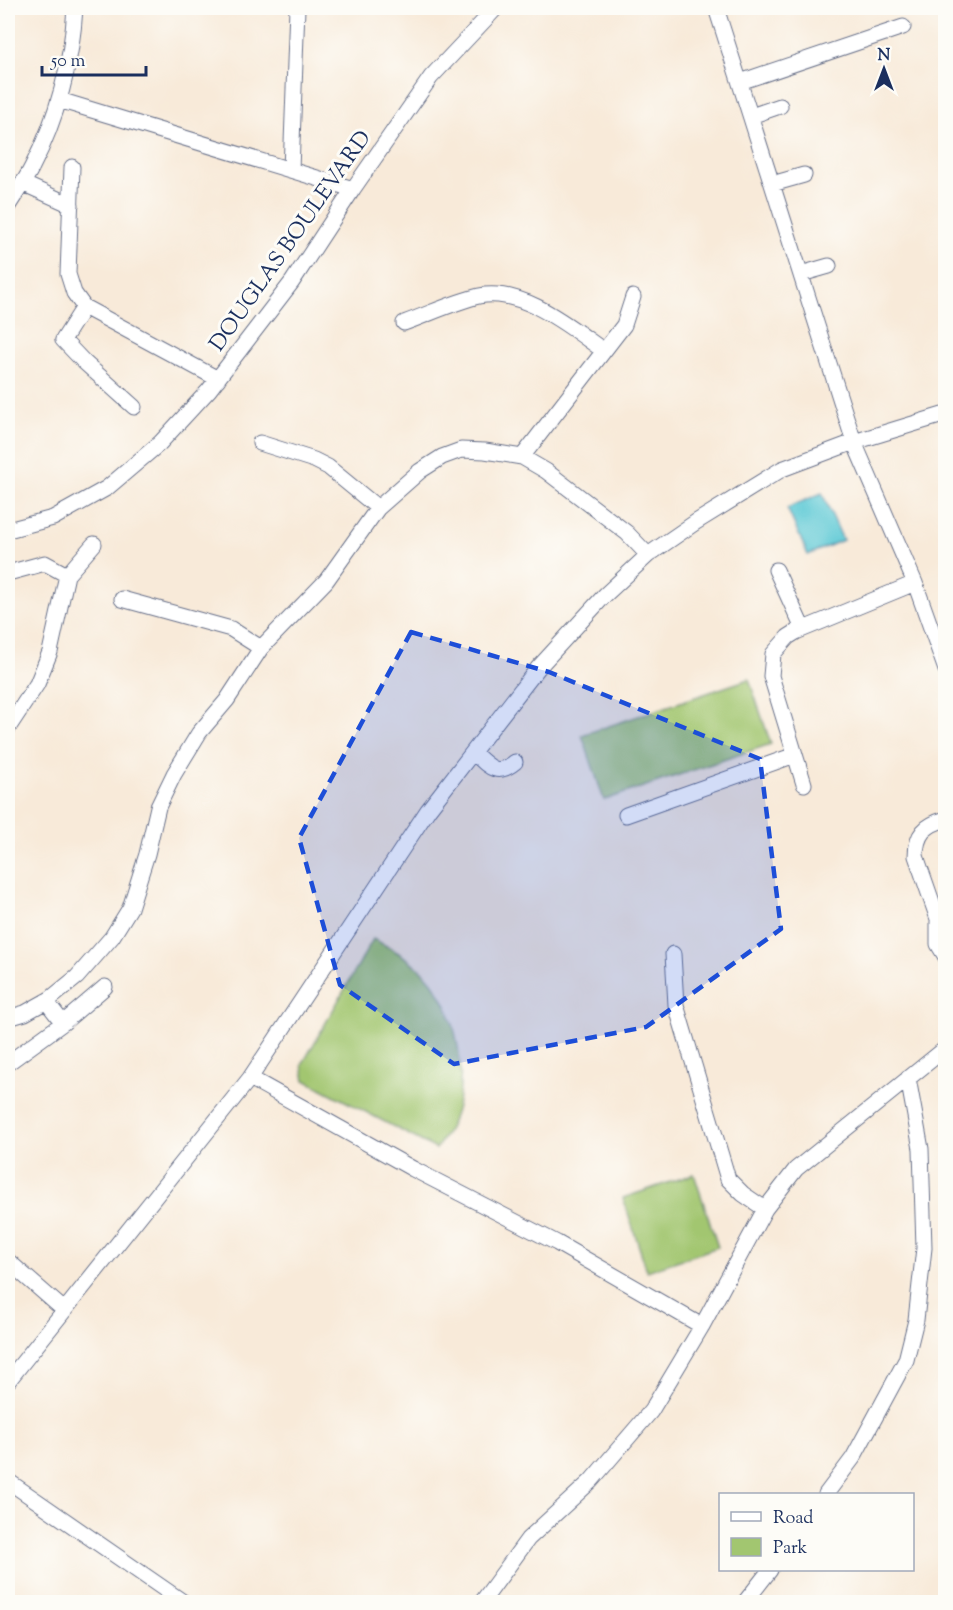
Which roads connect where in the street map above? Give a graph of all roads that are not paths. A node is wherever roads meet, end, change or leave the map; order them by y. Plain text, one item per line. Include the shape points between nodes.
1 (75, 8) edge
2 (297, 8) edge
3 (496, 8) edge
4 (716, 8) edge
5 (903, 27) dead end
6 (740, 82) junction
7 (59, 100) junction
8 (780, 106) dead end
9 (751, 116) junction
10 (72, 167) dead end
11 (291, 170) junction
12 (804, 175) dead end
13 (22, 183) junction
14 (772, 184) junction
15 (353, 189) junction
16 (71, 205) junction
17 (8, 206) edge
18 (829, 266) dead end
19 (801, 274) junction
20 (633, 297) dead end
21 (84, 308) junction
22 (405, 323) dead end
23 (604, 351) junction
24 (218, 379) junction
25 (134, 407) dead end
26 (945, 414) edge
27 (854, 442) junction
28 (260, 443) dead end
29 (522, 457) junction
30 (378, 508) junction
31 (8, 530) edge
32 (94, 544) dead end
33 (648, 555) junction
34 (776, 570) dead end
35 (8, 573) edge
36 (67, 575) junction
37 (915, 583) junction
38 (122, 599) dead end
39 (803, 629) junction
40 (261, 648) junction
41 (945, 670) edge
42 (8, 728) edge
43 (474, 753) junction
44 (795, 755) junction
45 (515, 762) dead end
46 (804, 784) dead end
47 (626, 815) dead end
48 (945, 819) edge
49 (673, 954) dead end
50 (945, 957) edge
51 (105, 987) dead end
52 (46, 1001) junction
53 (8, 1018) edge
54 (63, 1023) junction
55 (945, 1048) edge
56 (8, 1064) edge
57 (908, 1077) junction
58 (250, 1078) junction
59 (765, 1209) junction
60 (8, 1261) edge
61 (64, 1310) junction
62 (702, 1326) junction
63 (8, 1381) edge
64 (8, 1481) edge
65 (827, 1493) edge
66 (768, 1571) edge
67 (183, 1602) edge
68 (482, 1602) edge
69 (745, 1602) edge

1 - 7 street
2 - 11 street
3 - 15 street, DOUGLAS BOULEVARD via 431,77
4 - 6 street
5 - 6 street
6 - 9 street
7 - 11 street
7 - 13 street via 40,151
8 - 9 street
9 - 14 street
10 - 16 street
11 - 15 street
12 - 14 street
13 - 16 street
13 - 17 street
14 - 19 street
15 - 24 street, DOUGLAS BOULEVARD via 292,282
16 - 21 street via 68,274 74,294
18 - 19 street
19 - 27 street
20 - 23 street via 624,325
21 - 24 street
21 - 25 street via 63,340
22 - 23 street via 479,296 505,296 547,312
23 - 29 street
24 - 31 street, DOUGLAS BOULEVARD via 160,443 107,488 53,518
26 - 27 street
27 - 33 street via 782,469
27 - 37 street
28 - 30 street via 328,466
29 - 30 street via 461,450 420,471
29 - 33 street via 627,533
30 - 40 street via 326,581
32 - 36 street
33 - 43 street via 538,668
34 - 39 street
35 - 36 street via 45,563
36 - 42 street via 50,652 37,684
37 - 39 street
37 - 41 street
38 - 40 street via 231,628
39 - 44 street via 788,637 773,654 771,665
40 - 52 street via 174,774 158,807 130,908 112,938 77,977
43 - 45 street via 497,770
43 - 58 street via 428,810
44 - 46 street
44 - 47 street
48 - 50 street via 926,827 916,846 938,919 938,944
49 - 59 street via 676,1005 728,1179
51 - 54 street
52 - 53 street
52 - 54 street
54 - 56 street
55 - 57 street
57 - 59 street via 796,1168
57 - 65 street via 921,1149 924,1248 916,1320 906,1360 853,1458
58 - 61 street
58 - 62 street via 557,1243
59 - 62 street
60 - 61 street
61 - 63 street
62 - 68 street via 651,1411 591,1481 528,1539
64 - 67 street
66 - 69 street

